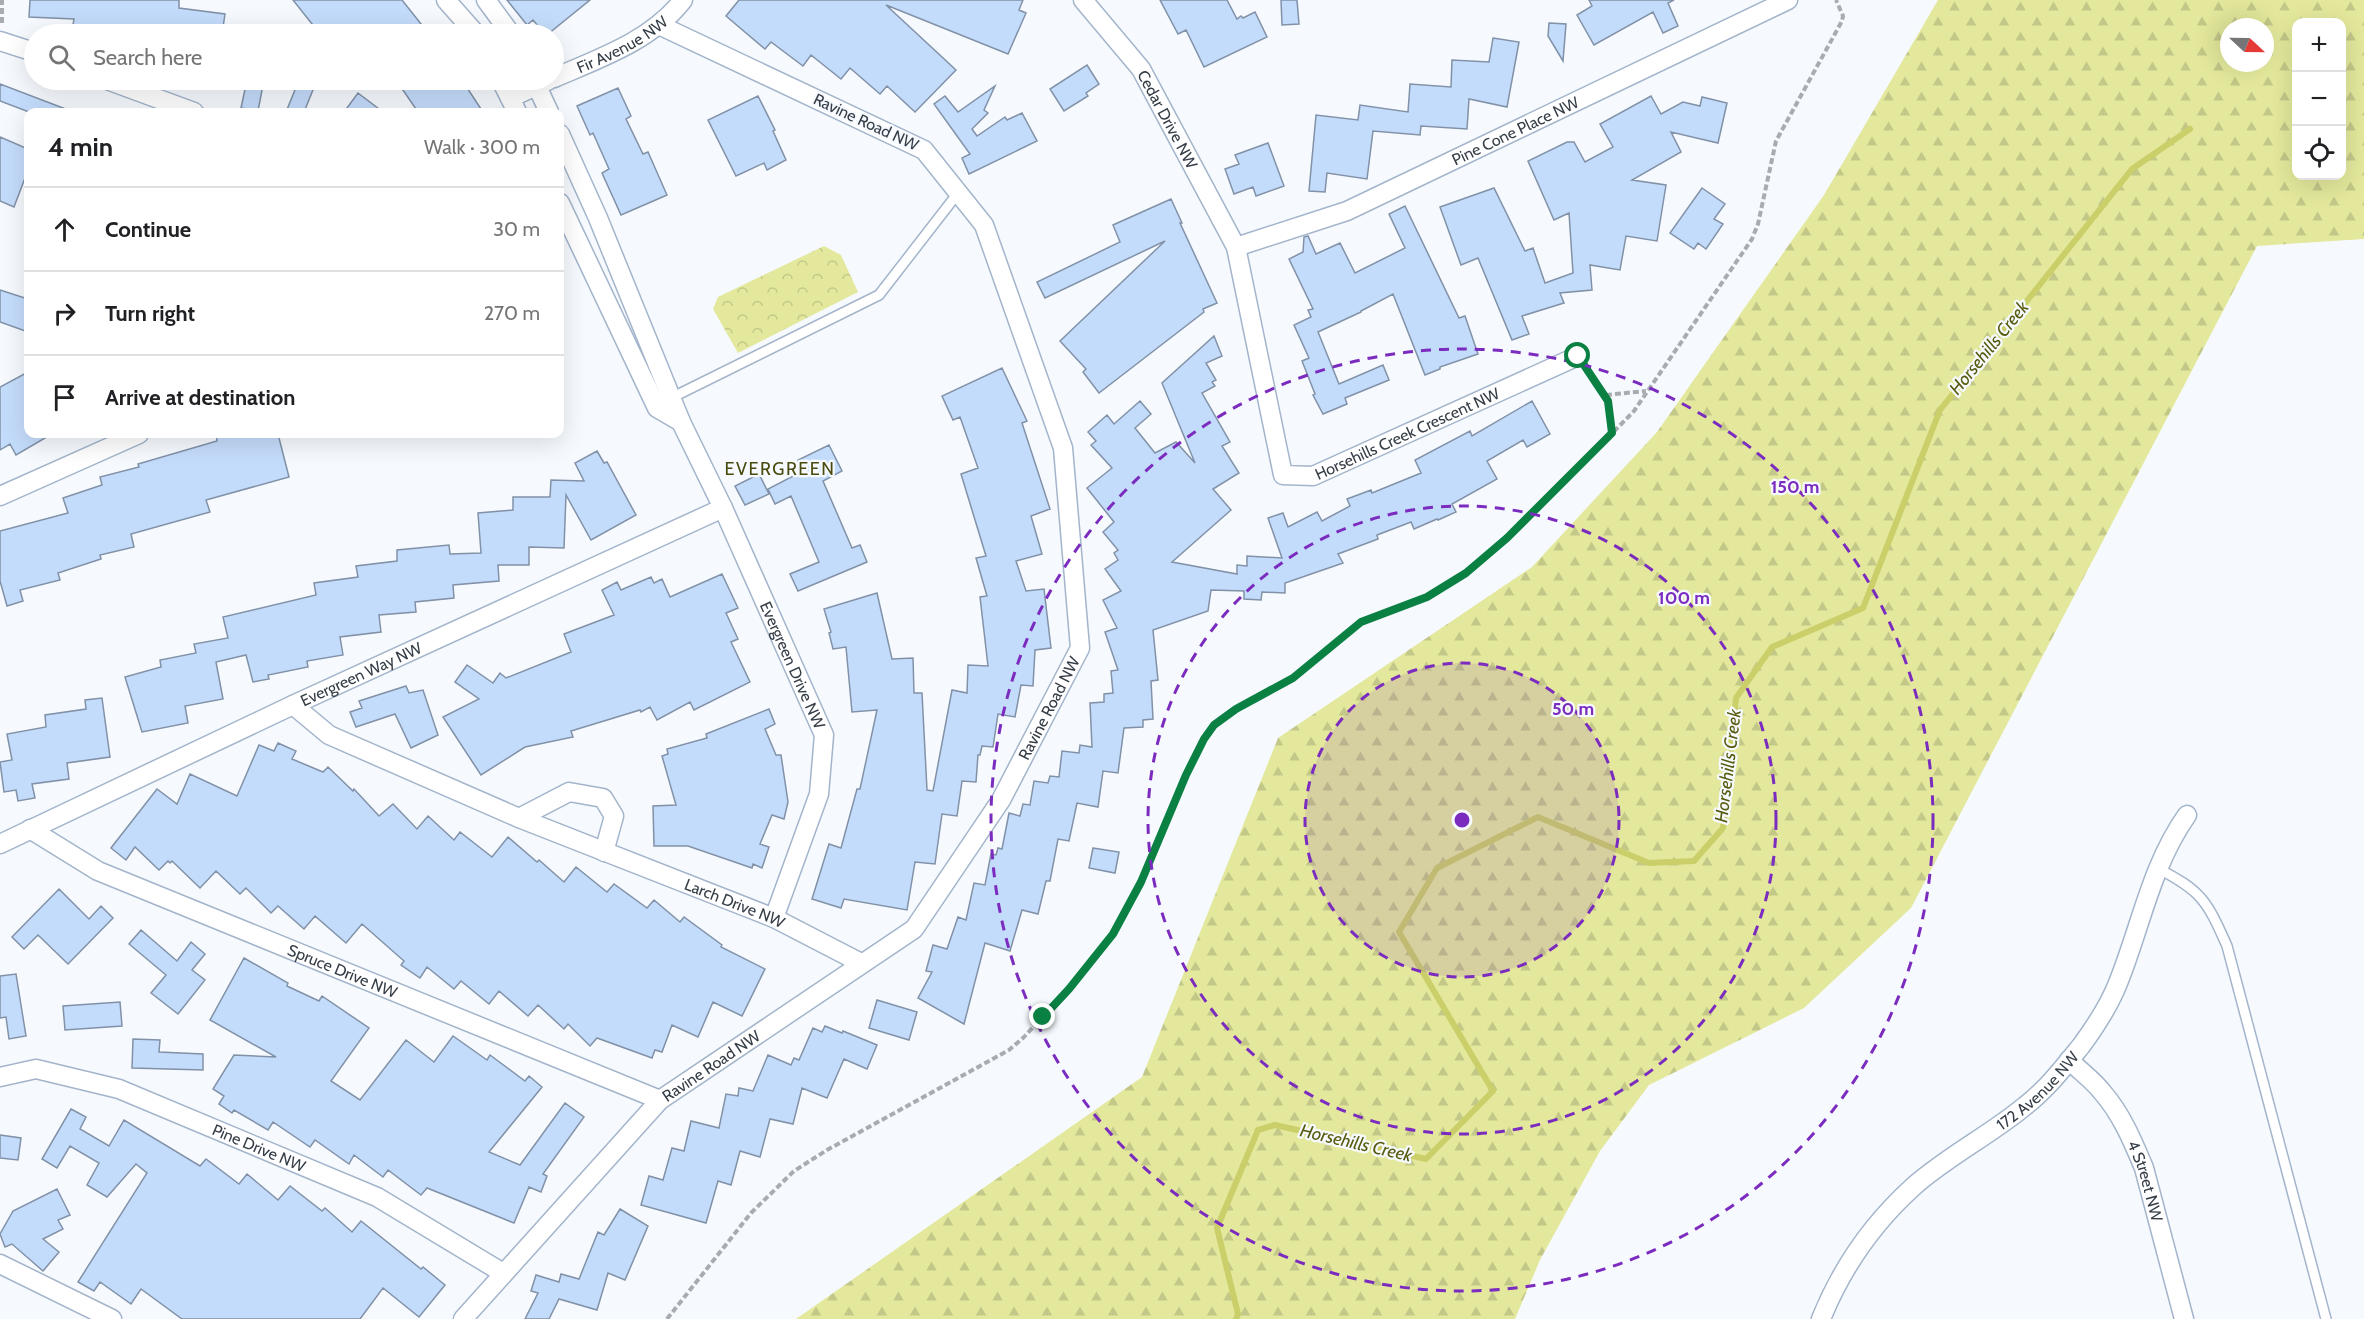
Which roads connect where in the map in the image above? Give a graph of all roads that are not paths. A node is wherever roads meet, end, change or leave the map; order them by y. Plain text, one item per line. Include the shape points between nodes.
1 (446, 0) edge
2 (486, 0) edge
3 (683, 0) edge
4 (1083, 0) edge
5 (1788, 0) edge
6 (467, 24) edge
7 (504, 24) edge
8 (659, 25) junction
9 (1, 40) edge
10 (24, 48) edge
11 (564, 72) edge
12 (134, 90) edge
13 (506, 90) edge
14 (531, 90) edge
15 (545, 90) edge
16 (514, 105) edge
17 (183, 108) edge
18 (548, 108) edge
19 (564, 143) edge
20 (958, 193) junction
21 (598, 218) junction
22 (566, 235) edge
23 (1236, 248) junction
24 (1578, 356) road end
25 (664, 403) junction
26 (130, 438) edge
27 (0, 496) edge
28 (723, 508) junction
29 (293, 705) junction
30 (2187, 815) dead end
31 (519, 818) junction
32 (30, 829) junction
33 (0, 844) edge
34 (604, 852) junction
35 (2157, 868) junction
36 (774, 918) junction
37 (861, 963) junction
38 (2069, 1060) junction
39 (0, 1077) edge
40 (660, 1100) junction
41 (0, 1264) edge
42 (503, 1273) junction
43 (112, 1319) edge
44 (463, 1319) edge
45 (1821, 1319) edge
46 (2184, 1319) edge
47 (2326, 1319) edge

1 - 6 street
2 - 7 street
3 - 8 street, Fir Avenue NW
4 - 23 street, Cedar Drive NW via 1141,69
5 - 23 street, Pine Cone Place NW via 1347,211
8 - 11 street, Fir Avenue NW via 611,53
8 - 20 street, Ravine Road NW via 924,150
9 - 10 street
12 - 17 street
13 - 16 street
14 - 16 street, Fir Avenue NW
15 - 18 street
19 - 21 street, Evergreen Drive NW
20 - 25 lane via 879,296
20 - 37 street, Ravine Road NW via 984,225 1063,448 1080,648 1001,800 914,929
21 - 22 street
21 - 25 street, Evergreen Drive NW
22 - 25 street, Evergreen Drive NW
23 - 24 street, Horsehills Creek Crescent NW via 1283,476 1313,476
25 - 28 street, Evergreen Drive NW via 681,422
26 - 27 street
28 - 29 street, Evergreen Way NW
28 - 36 street, Evergreen Drive NW via 824,735 819,794
29 - 31 street, Larch Drive NW via 329,735
29 - 32 street, Evergreen Way NW
30 - 35 street, 172 Avenue NW
31 - 34 street, Larch Drive NW
31 - 34 street via 569,792 603,798 614,816
32 - 33 street, Evergreen Way NW
32 - 40 street, Spruce Drive NW via 98,871
34 - 36 street, Larch Drive NW
35 - 38 street, 172 Avenue NW via 2118,983 2105,1011
35 - 47 lane via 2199,894 2227,946
36 - 37 street, Larch Drive NW
37 - 40 street, Ravine Road NW
38 - 45 street, 172 Avenue NW via 2025,1106 1916,1185 1886,1214 1860,1245 1835,1285
38 - 46 street, 4 Street NW via 2103,1092 2134,1144 2144,1167
39 - 42 street, Pine Drive NW via 36,1069 119,1089 377,1197
40 - 42 street, Ravine Road NW
41 - 43 street
42 - 44 street, Ravine Road NW

